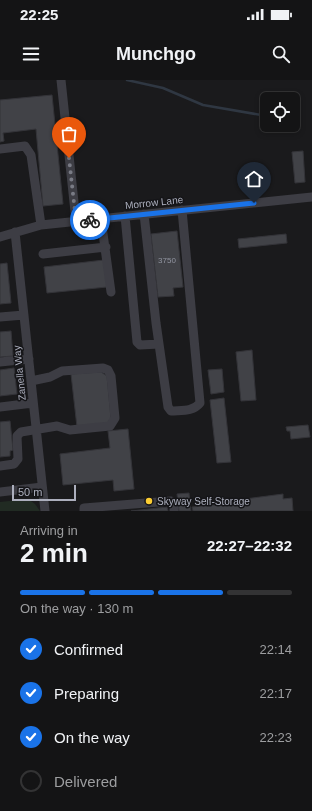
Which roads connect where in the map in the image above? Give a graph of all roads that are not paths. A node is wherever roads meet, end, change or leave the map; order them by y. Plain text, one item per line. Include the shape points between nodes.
1 (61, 80) edge
2 (0, 149) edge
3 (312, 197) edge
4 (182, 210) junction
5 (144, 214) junction
6 (125, 216) junction
7 (101, 218) junction
8 (76, 221) junction
9 (41, 225) junction
10 (15, 232) junction
11 (0, 237) edge
12 (106, 247) junction
13 (43, 254) dead end
14 (111, 292) dead end
15 (24, 315) junction
16 (0, 317) edge
17 (159, 344) junction
18 (29, 359) junction
19 (0, 362) edge
20 (31, 380) junction
21 (34, 404) junction
22 (0, 407) edge
23 (36, 428) junction
24 (0, 466) edge
25 (42, 487) junction
26 (0, 492) edge
27 (45, 511) edge
28 (84, 511) edge
29 (174, 511) edge

1 - 8 street
2 - 9 street via 25,146 31,155
3 - 4 street, Morrow Lane
4 - 5 street, Morrow Lane
4 - 17 street via 200,403 196,408 171,411 168,407
5 - 6 street, Morrow Lane
5 - 17 street
6 - 7 street, Morrow Lane
6 - 17 street via 137,342 140,345
7 - 8 street, Morrow Lane
7 - 12 street
8 - 9 street, Morrow Lane
9 - 10 street, Morrow Lane
10 - 11 street, Morrow Lane
10 - 15 street, Zanella Way
12 - 13 street
12 - 14 street
15 - 16 street
15 - 18 street, Zanella Way
18 - 19 street
18 - 20 street, Zanella Way
20 - 21 street, Zanella Way
20 - 23 street via 50,377 62,371 103,368 108,370 111,376 115,418 110,426 70,430 57,426
21 - 22 street
21 - 23 street, Zanella Way
23 - 24 street via 20,432 18,459 14,464
23 - 25 street, Zanella Way
25 - 26 street
25 - 27 street, Zanella Way
28 - 29 street via 84,508 171,501 174,503

